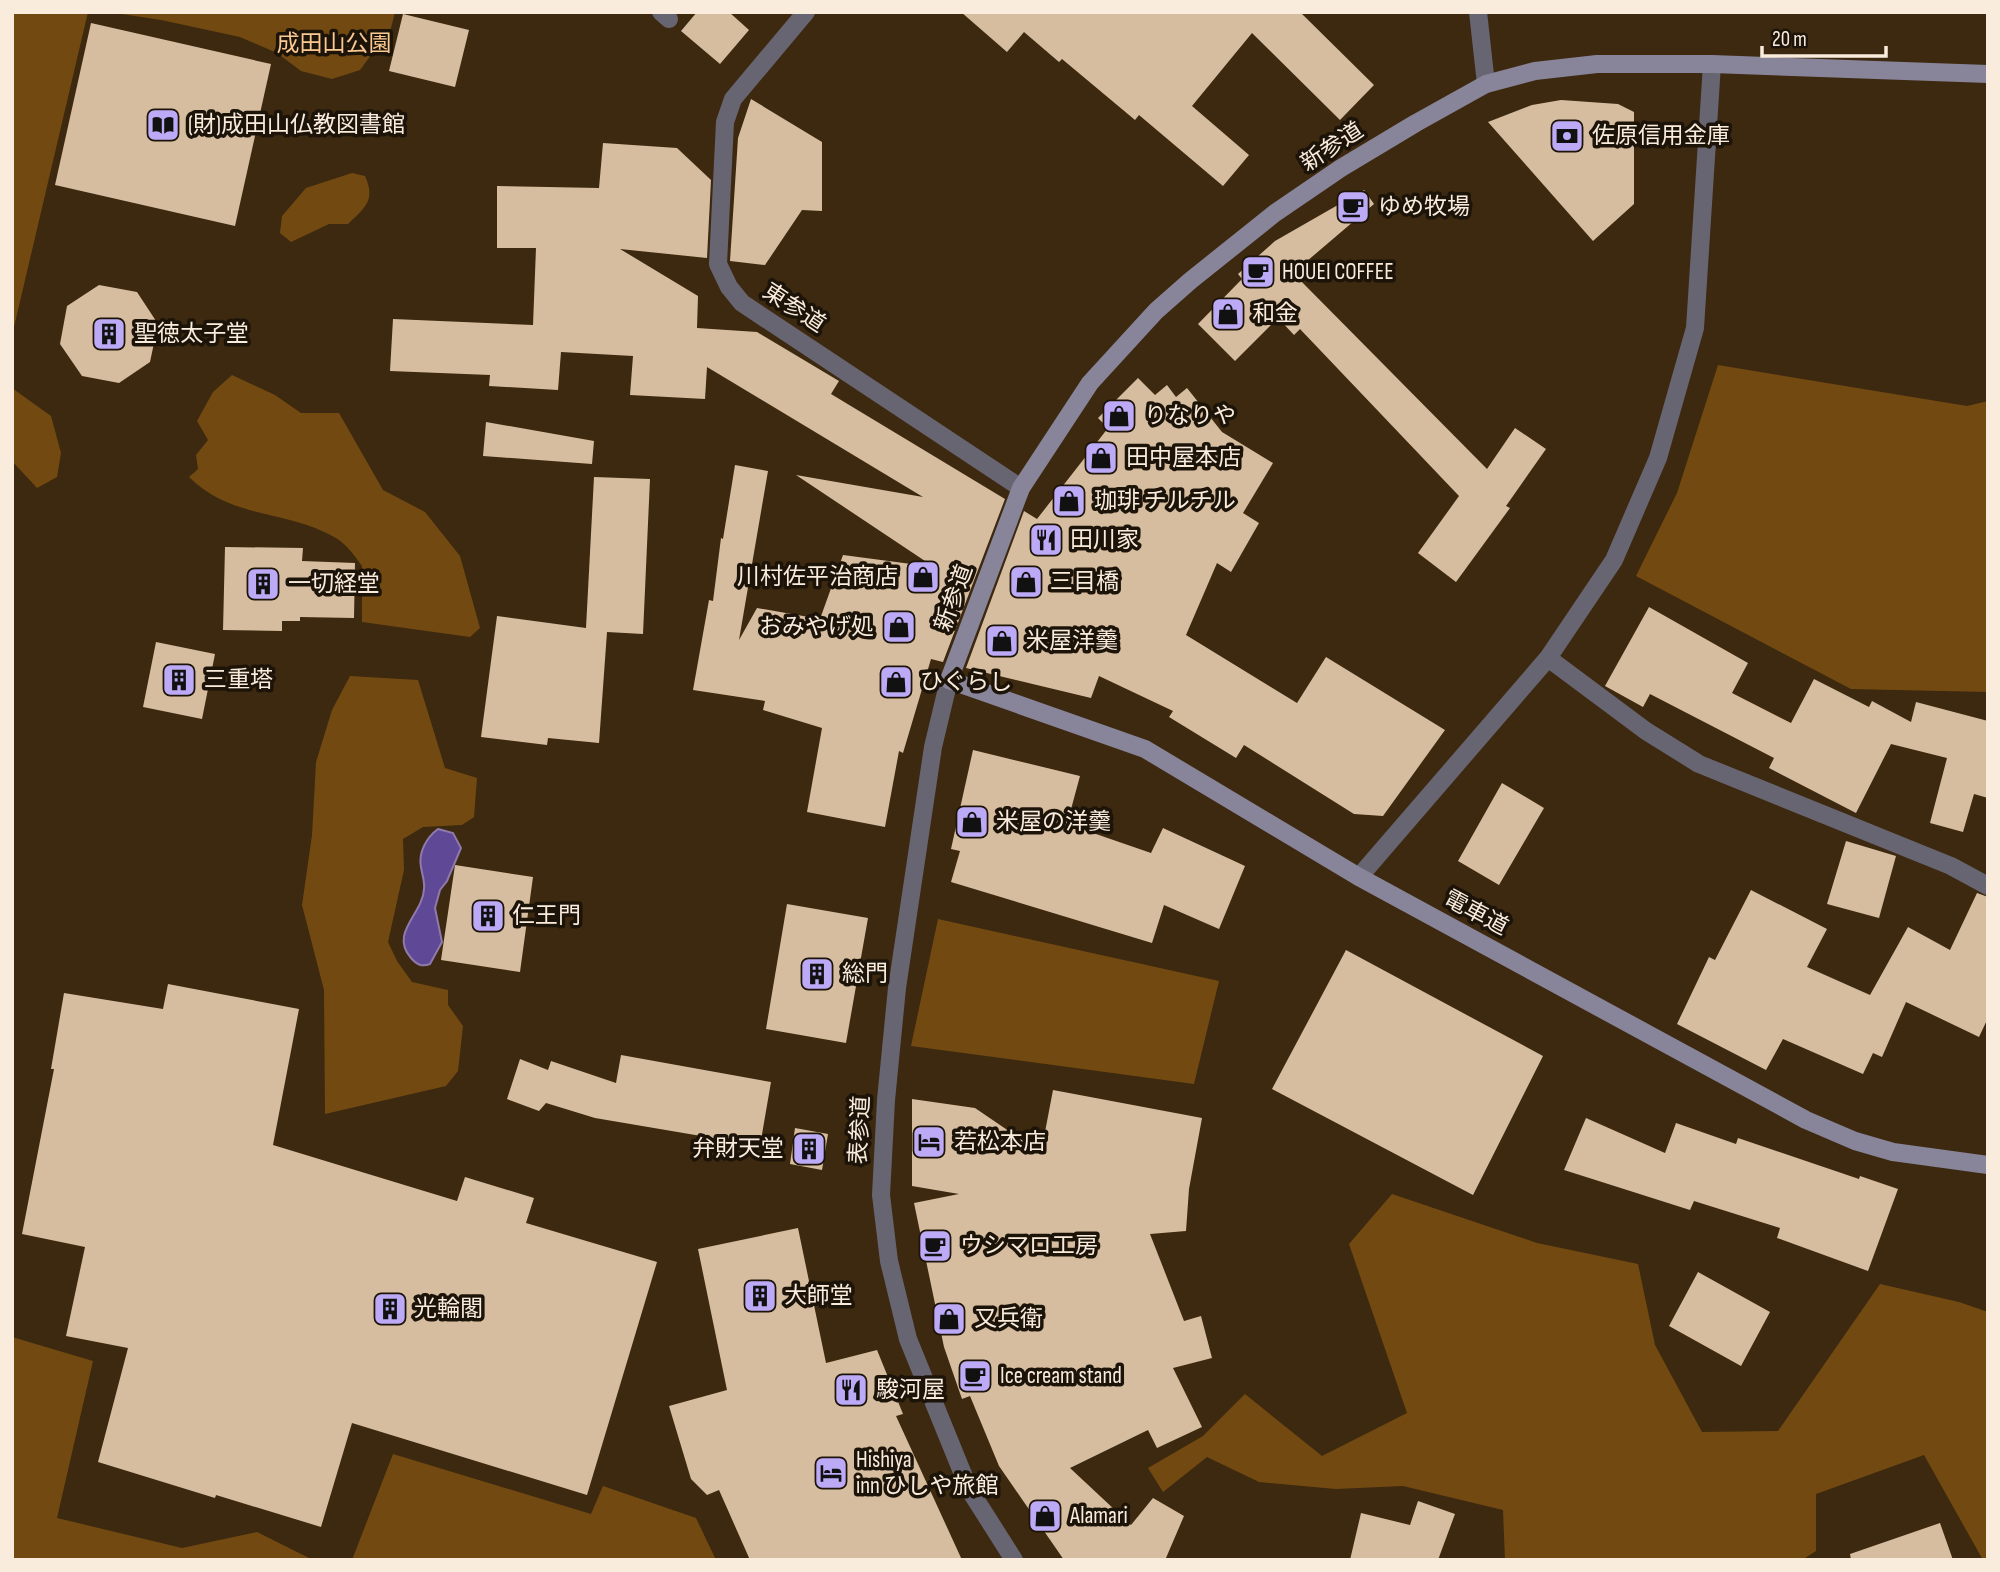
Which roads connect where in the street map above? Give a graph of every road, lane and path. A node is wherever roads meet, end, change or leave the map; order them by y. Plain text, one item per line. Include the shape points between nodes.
1 (806, 12) edge
2 (1478, 12) edge
3 (1712, 64) junction
4 (1988, 74) edge
5 (1486, 85) junction
6 (1021, 488) junction
7 (1548, 658) junction
8 (949, 680) junction
9 (1359, 877) junction
10 (1988, 887) edge
11 (1988, 1165) edge
12 (1014, 1560) edge

1 - 6 street, 東参道 via 733,99 725,122 718,264 742,303
2 - 5 street
3 - 4 street, 新参道
3 - 5 street, 新参道 via 1597,64 1535,71
3 - 7 street via 1695,328 1658,458 1614,560
5 - 6 street, 新参道 via 1342,168 1275,213 1190,281 1090,383
6 - 8 street, 新参道
7 - 9 street
7 - 10 street via 1699,764 1951,866
8 - 9 street, 電車道 via 1145,749
8 - 12 street, 表参道 via 933,747 897,988 881,1195 889,1261 908,1339 969,1489
9 - 11 street, 電車道 via 1806,1120 1893,1152

